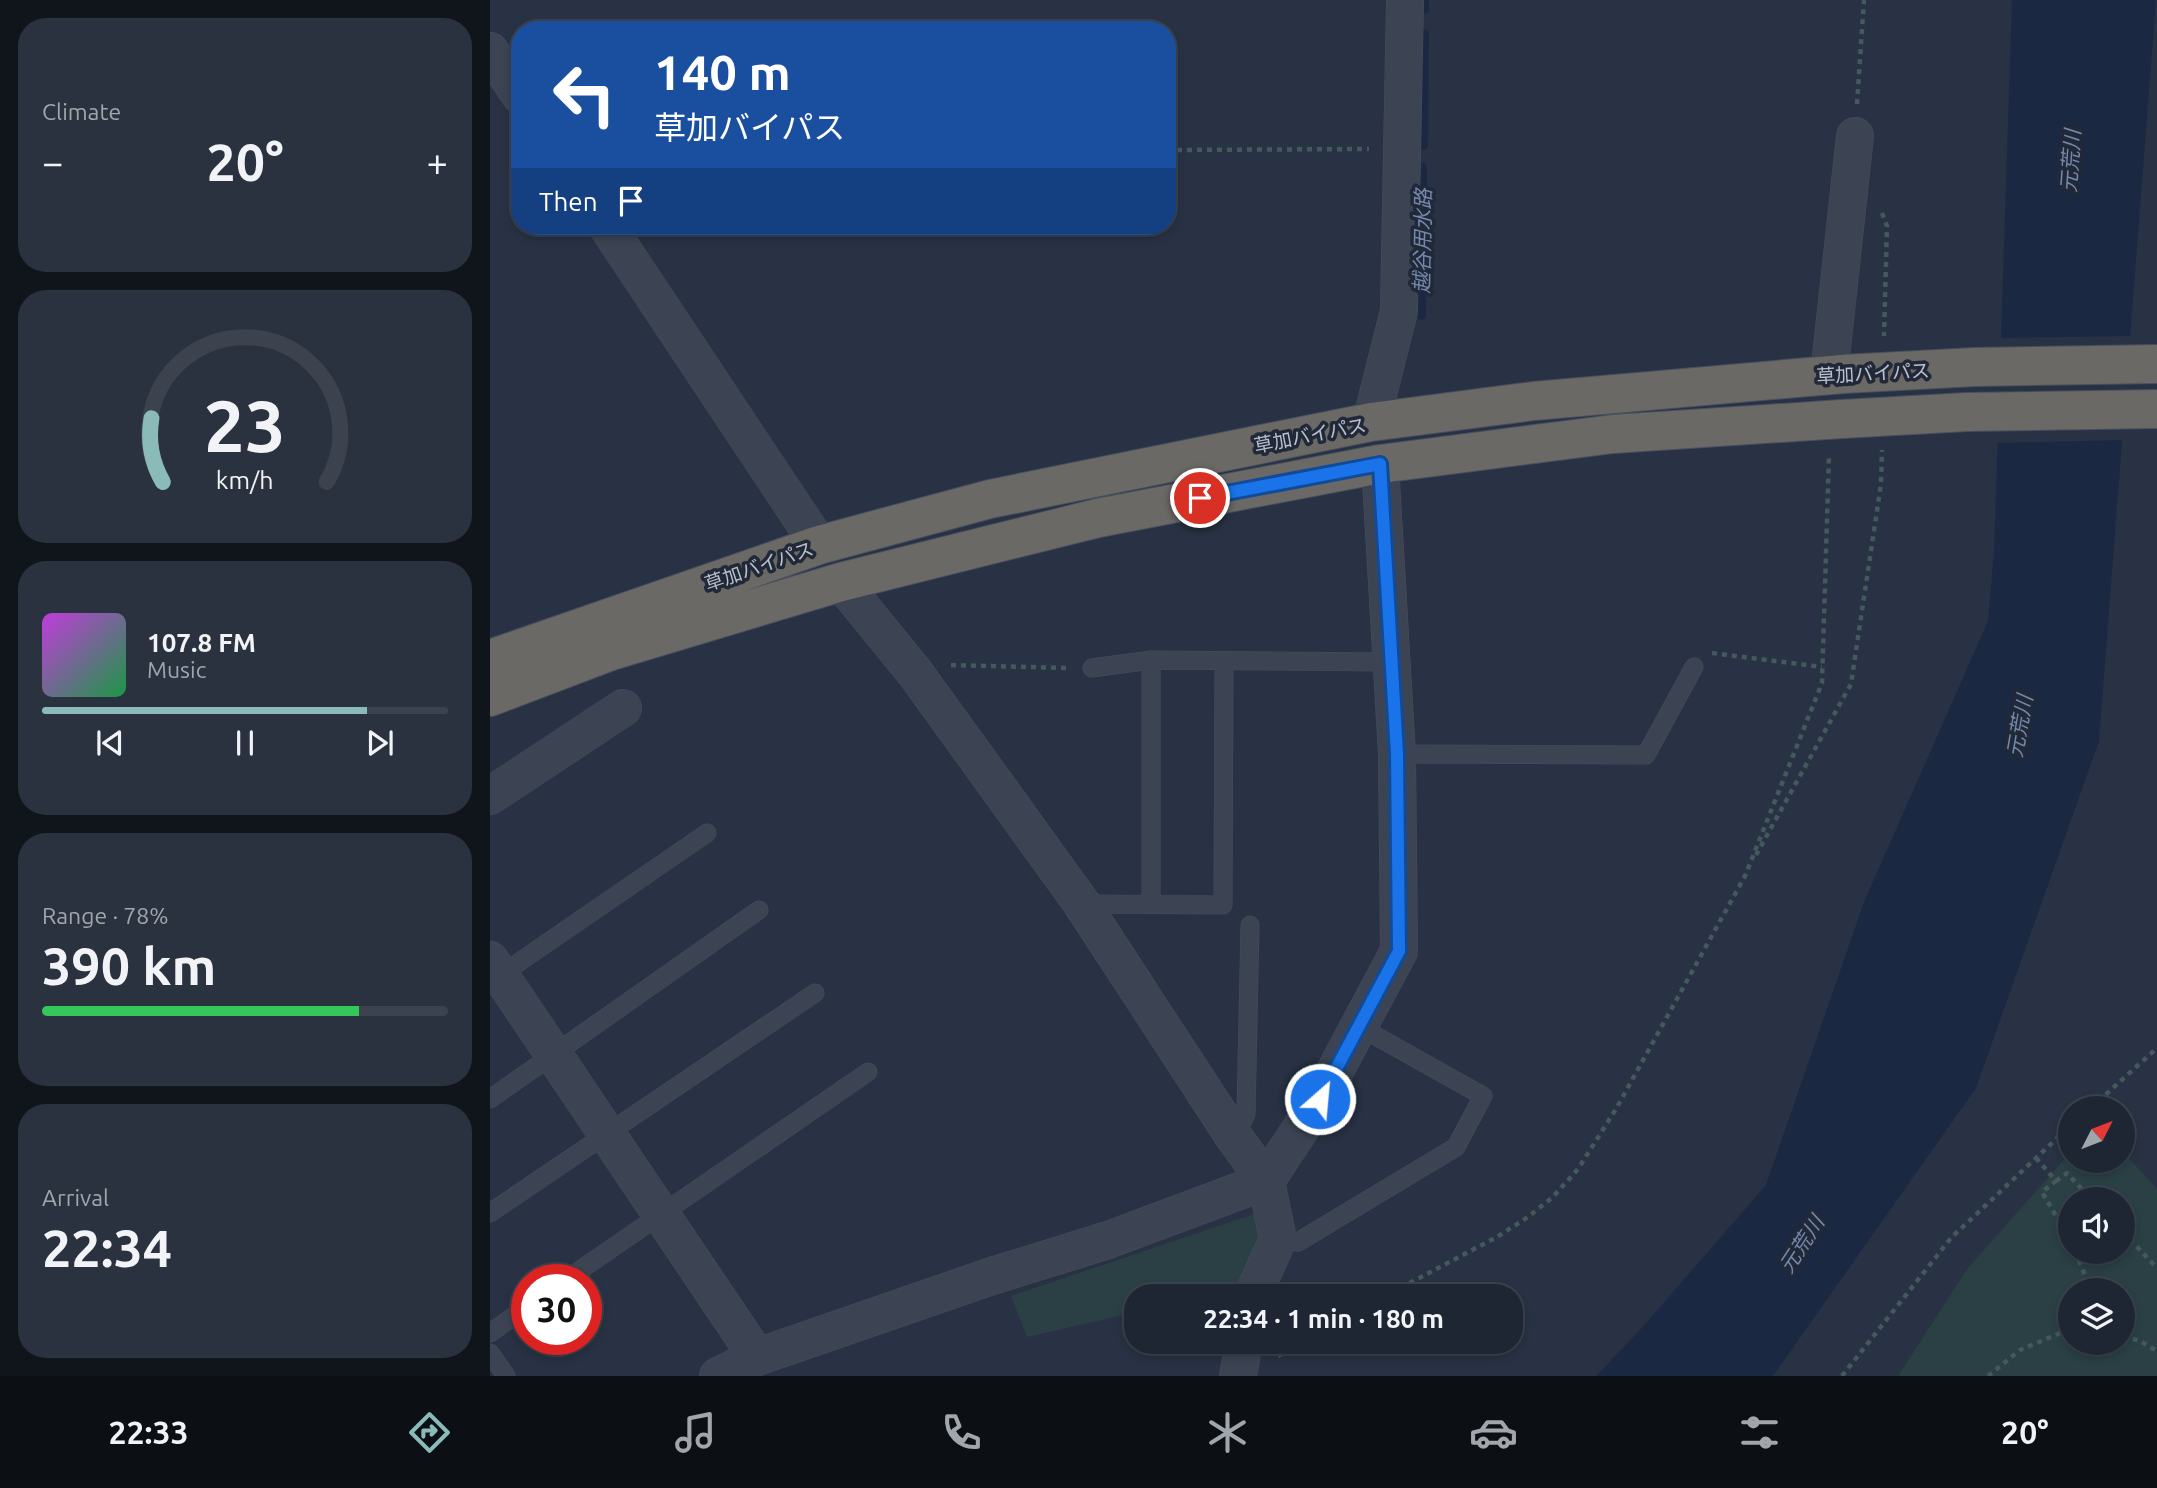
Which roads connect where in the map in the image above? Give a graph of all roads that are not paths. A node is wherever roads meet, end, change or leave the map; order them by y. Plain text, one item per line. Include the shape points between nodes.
1 (1405, 0) edge
2 (490, 51) edge
3 (511, 82) edge
4 (1855, 136) road end
5 (613, 235) edge
6 (2157, 364) edge
7 (1836, 375) junction
8 (2157, 408) edge
9 (1371, 422) junction
10 (1380, 464) junction
11 (819, 545) junction
12 (841, 582) junction
13 (490, 659) edge
14 (1151, 660) junction
15 (1224, 660) junction
16 (1391, 662) junction
17 (1695, 667) road end
18 (1092, 668) road end
19 (490, 697) edge
20 (623, 708) dead end
21 (1397, 754) junction
22 (490, 796) edge
23 (708, 833) dead end
24 (1083, 904) junction
25 (1152, 904) junction
26 (759, 910) dead end
27 (1250, 925) dead end
28 (493, 973) edge
29 (815, 993) dead end
30 (1358, 1026) junction
31 (554, 1055) junction
32 (868, 1072) dead end
33 (490, 1099) edge
34 (607, 1134) junction
35 (1234, 1137) junction
36 (1266, 1181) junction
37 (490, 1213) edge
38 (661, 1214) junction
39 (1278, 1239) junction
40 (589, 1264) edge
41 (1258, 1284) edge
42 (511, 1318) edge
43 (490, 1333) edge
44 (490, 1353) edge
45 (1242, 1354) edge
46 (757, 1357) junction
47 (506, 1376) edge
48 (718, 1376) edge
49 (1238, 1376) edge

1 - 9 street via 1399,311
2 - 3 street
4 - 7 street
5 - 11 street
6 - 7 highway, 草加バイパス, bridge
7 - 9 highway, 草加バイパス via 1534,401
8 - 10 highway, 草加バイパス, bridge via 1967,412 1613,434
9 - 11 highway, 草加バイパス via 990,499
10 - 12 highway, 草加バイパス via 1098,518
10 - 16 street
11 - 13 highway, 草加バイパス
12 - 19 highway, 草加バイパス via 611,651
12 - 24 street via 916,674
14 - 15 lane
14 - 18 lane
14 - 25 lane
15 - 16 lane
15 - 25 lane via 1223,905
16 - 21 street
17 - 21 lane via 1646,755
20 - 22 street
21 - 30 street via 1399,951
23 - 28 lane
24 - 25 lane
24 - 35 street
26 - 31 lane
27 - 35 lane via 1245,1114
28 - 31 street
29 - 34 lane
30 - 36 street via 1320,1099
30 - 39 lane via 1483,1096 1456,1147 1298,1242
31 - 33 lane
31 - 34 street
32 - 38 lane
34 - 37 lane
34 - 38 street
35 - 36 street
36 - 39 street
36 - 46 street via 1108,1240
38 - 40 lane
38 - 46 street
39 - 41 street
42 - 43 lane
44 - 47 lane
45 - 49 street
46 - 48 street

